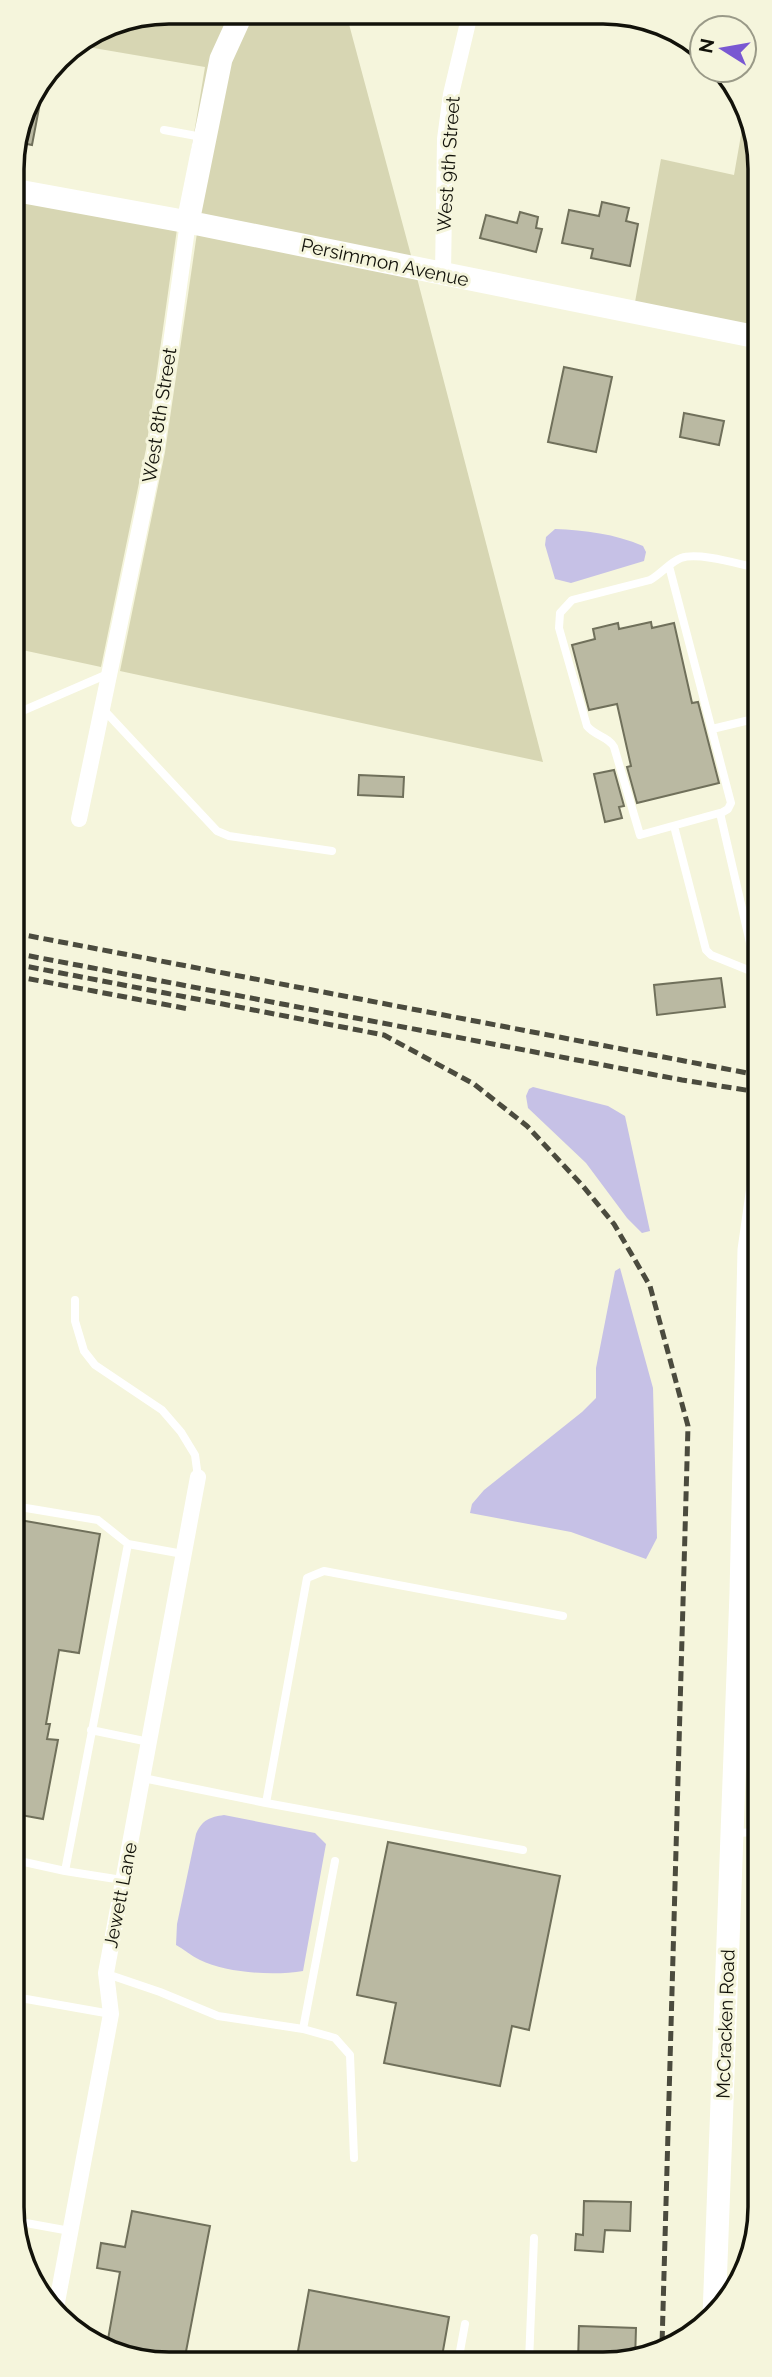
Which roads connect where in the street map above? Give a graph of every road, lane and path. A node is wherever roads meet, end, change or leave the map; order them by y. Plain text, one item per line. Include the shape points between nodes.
1 (468, 24) edge
2 (237, 25) edge
3 (164, 130) dead end
4 (205, 137) junction
5 (25, 192) edge
6 (188, 222) junction
7 (443, 274) junction
8 (748, 335) edge
9 (669, 566) junction
10 (748, 566) edge
11 (110, 673) junction
12 (102, 708) junction
13 (25, 710) edge
14 (748, 720) edge
15 (712, 729) junction
16 (720, 813) junction
17 (79, 819) dead end
18 (674, 826) junction
19 (332, 851) dead end
20 (748, 932) edge
21 (748, 969) edge
22 (75, 1300) dead end
23 (198, 1477) joint
24 (24, 1508) edge
25 (747, 1523) edge
26 (128, 1544) junction
27 (183, 1554) junction
28 (563, 1616) dead end
29 (91, 1730) junction
30 (149, 1742) junction
31 (735, 1746) junction
32 (747, 1748) edge
33 (143, 1778) junction
34 (267, 1803) junction
35 (747, 1832) edge
36 (732, 1833) junction
37 (523, 1850) dead end
38 (335, 1861) dead end
39 (24, 1862) edge
40 (65, 1871) junction
41 (122, 1880) junction
42 (106, 1973) junction
43 (24, 1999) edge
44 (111, 2014) junction
45 (303, 2029) junction
46 (354, 2158) dead end
47 (26, 2223) edge
48 (70, 2231) junction
49 (534, 2238) dead end
50 (715, 2299) edge
51 (57, 2300) edge
52 (465, 2323) dead end
53 (460, 2352) edge
54 (529, 2352) edge

1 - 7 street, West 9th Street via 445,139
2 - 4 street, West 8th Street via 221,59
3 - 4 lane
4 - 6 street, West 8th Street
5 - 6 street, Persimmon Avenue
6 - 7 street, Persimmon Avenue
6 - 11 street, West 8th Street via 156,450
7 - 8 street, Persimmon Avenue
9 - 10 lane via 679,558 698,556
9 - 15 lane
9 - 18 lane via 650,580 572,600 559,621 587,726 612,742 640,835
11 - 12 street, West 8th Street
11 - 13 lane
12 - 17 street, West 8th Street
12 - 19 lane via 217,831
14 - 15 lane
15 - 16 lane via 731,803
16 - 18 lane
16 - 20 lane
18 - 21 lane via 706,950
22 - 23 lane via 75,1321 84,1351 95,1365 162,1410 195,1455
23 - 27 street, Jewett Lane
24 - 26 lane via 98,1520
25 - 31 street, McCracken Road
26 - 27 lane
26 - 29 lane
27 - 30 street, Jewett Lane
28 - 34 lane via 324,1571 307,1578
29 - 30 lane
29 - 40 lane
30 - 33 street, Jewett Lane
31 - 32 lane
31 - 36 street, McCracken Road
33 - 34 lane
33 - 41 street, Jewett Lane
34 - 37 lane
35 - 36 lane
36 - 50 street, McCracken Road
38 - 45 lane
39 - 40 lane
40 - 41 lane
41 - 42 street, Jewett Lane
42 - 44 street, Jewett Lane
42 - 45 lane via 218,2016
43 - 44 lane
44 - 48 street, Jewett Lane
45 - 46 lane via 335,2038 351,2055
47 - 48 lane
48 - 51 street, Jewett Lane
49 - 54 lane
52 - 53 lane

